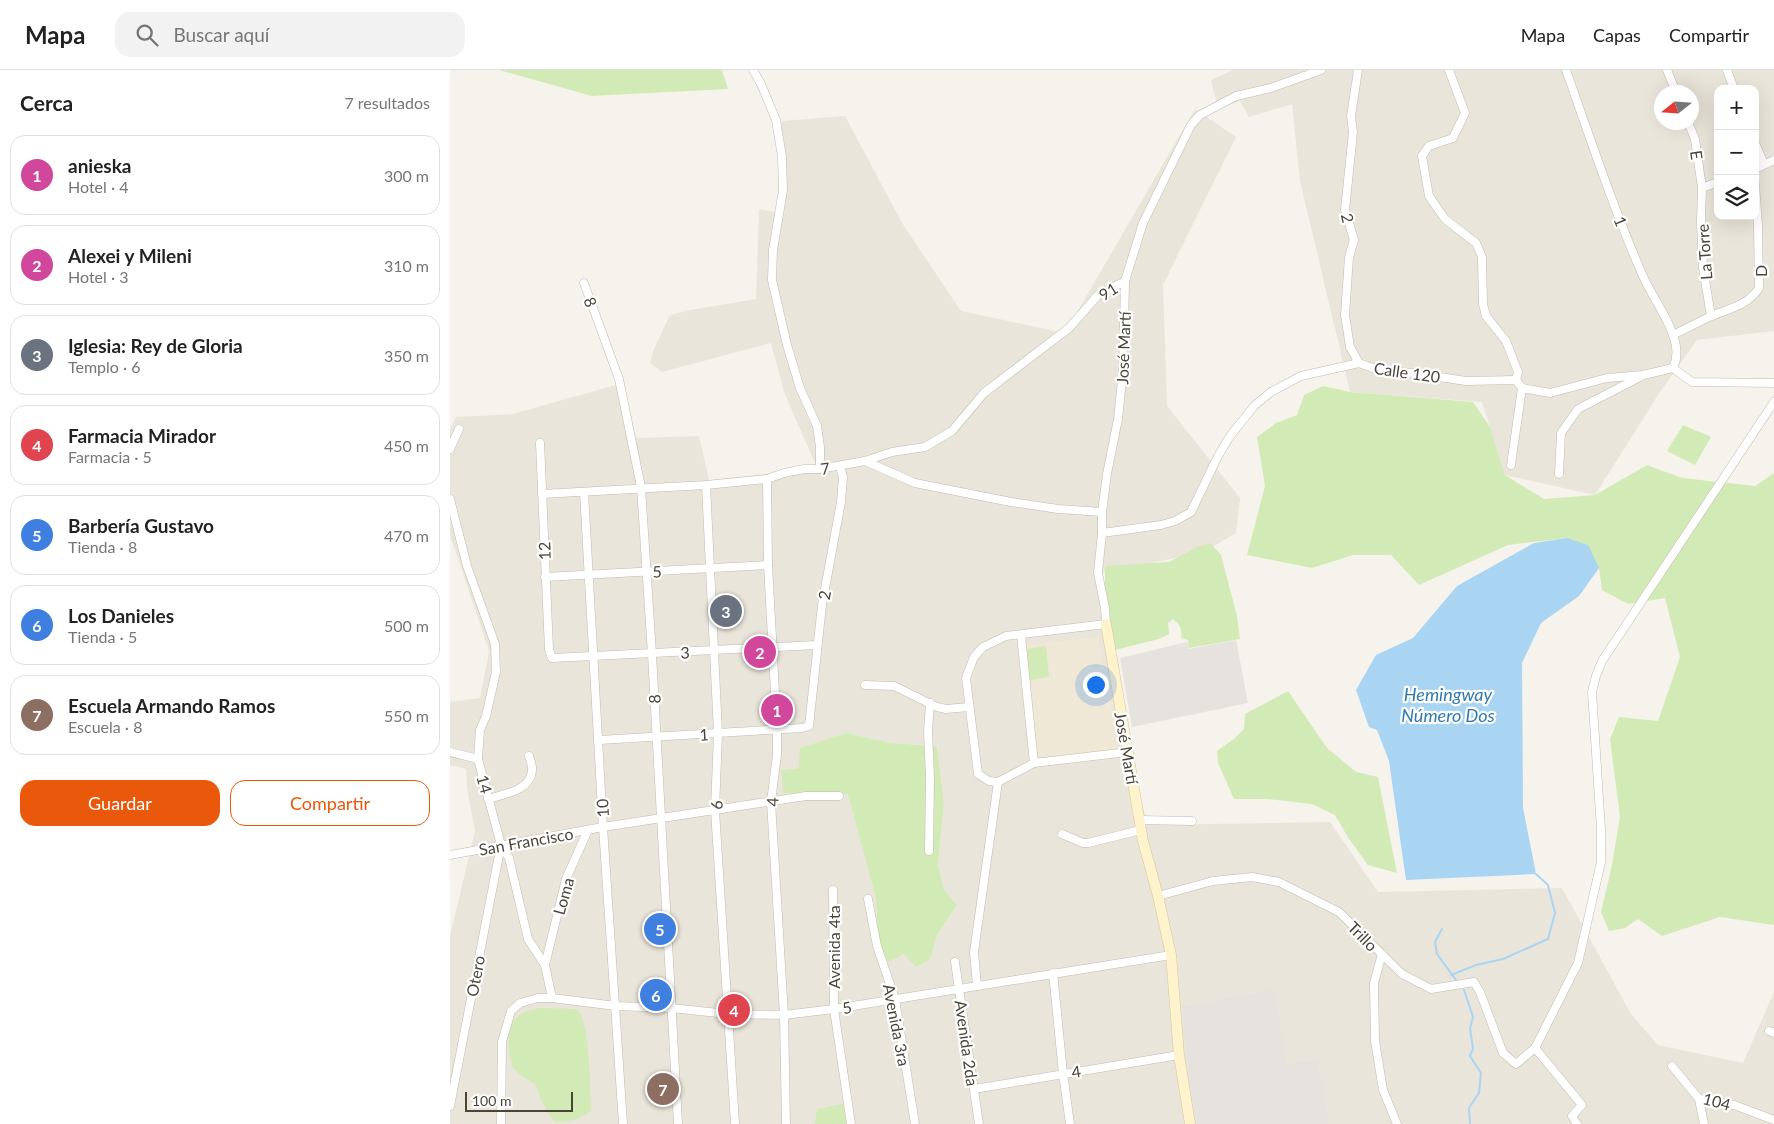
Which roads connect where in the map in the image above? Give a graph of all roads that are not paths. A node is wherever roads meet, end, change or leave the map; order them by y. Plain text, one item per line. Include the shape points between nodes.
1 (753, 70) edge
2 (1321, 70) edge
3 (1358, 70) edge
4 (1449, 70) edge
5 (1566, 70) edge
6 (1667, 70) edge
7 (1727, 70) edge
8 (1673, 85) edge
9 (1733, 85) edge
10 (1691, 130) edge
11 (1759, 152) edge
12 (1774, 160) edge
13 (1764, 164) junction
14 (1759, 167) edge
15 (1714, 184) edge
16 (1702, 188) junction
17 (1758, 220) edge
18 (1125, 281) junction
19 (584, 283) dead end
20 (1711, 316) junction
21 (1673, 335) junction
22 (1359, 363) junction
23 (1673, 368) junction
24 (1643, 375) junction
25 (1516, 380) junction
26 (1774, 383) edge
27 (1522, 388) junction
28 (1774, 402) edge
29 (459, 429) dead end
30 (540, 443) dead end
31 (450, 449) edge
32 (865, 461) junction
33 (1510, 465) dead end
34 (840, 466) junction
35 (820, 469) junction
36 (1559, 474) dead end
37 (767, 480) junction
38 (706, 485) junction
39 (641, 487) junction
40 (584, 492) junction
41 (542, 494) junction
42 (450, 498) edge
43 (1102, 512) junction
44 (1102, 533) junction
45 (768, 565) junction
46 (709, 568) junction
47 (647, 572) junction
48 (589, 574) junction
49 (545, 577) junction
50 (1106, 624) junction
51 (1021, 635) junction
52 (817, 645) junction
53 (773, 648) junction
54 (714, 650) junction
55 (652, 654) junction
56 (593, 657) junction
57 (552, 658) joint
58 (865, 685) dead end
59 (930, 703) junction
60 (969, 707) junction
61 (809, 726) joint
62 (778, 729) junction
63 (718, 733) junction
64 (656, 736) junction
65 (599, 740) junction
66 (450, 752) edge
67 (1128, 752) junction
68 (529, 756) dead end
69 (478, 759) junction
70 (1034, 763) junction
71 (998, 782) junction
72 (840, 796) dead end
73 (488, 799) junction
74 (770, 802) junction
75 (715, 810) junction
76 (660, 818) junction
77 (1192, 821) dead end
78 (1140, 825) junction
79 (603, 827) junction
80 (588, 830) junction
81 (1062, 834) dead end
82 (500, 845) junction
83 (928, 851) dead end
84 (450, 855) edge
85 (832, 890) dead end
86 (1158, 896) junction
87 (868, 899) dead end
88 (1382, 954) junction
89 (1171, 955) junction
90 (955, 962) dead end
91 (545, 965) junction
92 (1053, 973) junction
93 (977, 986) junction
94 (959, 989) junction
95 (552, 998) junction
96 (895, 999) junction
97 (616, 1006) junction
98 (671, 1008) junction
99 (834, 1009) junction
100 (728, 1014) junction
101 (784, 1015) junction
102 (1535, 1048) junction
103 (1179, 1055) junction
104 (1672, 1066) dead end
105 (1063, 1073) junction
106 (974, 1089) junction
107 (1700, 1100) junction
108 (450, 1106) edge
109 (1774, 1120) edge
110 (675, 1122) edge
111 (501, 1124) edge
112 (624, 1124) edge
113 (735, 1124) edge
114 (786, 1124) edge
115 (851, 1124) edge
116 (915, 1124) edge
117 (979, 1124) edge
118 (1070, 1124) edge
119 (1190, 1124) edge
120 (1396, 1124) edge
121 (1577, 1124) edge
122 (1704, 1124) edge

1 - 35 street via 776,120 782,157 783,190 773,250 772,280 800,388 817,426
2 - 18 street, 91 via 1271,88 1236,96 1200,115 1191,125 1143,223
3 - 22 street, 2 via 1351,116 1353,132 1345,210 1354,240 1349,257 1346,314 1350,347
4 - 25 street via 1465,113 1454,138 1429,146 1422,156 1429,196 1445,219 1476,243 1482,257 1486,316 1506,341 1518,372
5 - 21 street, 1 via 1617,211 1643,275
6 - 8 street
7 - 9 street
10 - 16 street, E
11 - 13 street
12 - 13 street
13 - 14 street
15 - 16 street
16 - 20 street, La Torre via 1703,268
17 - 20 street, D via 1760,288 1744,303
18 - 32 street, 91 via 1098,295 1069,328 984,393 952,431 925,446
18 - 43 street, José Martí via 1123,370
19 - 39 street, 8 via 619,379
20 - 21 street, D
21 - 23 street, 1 via 1677,348
22 - 25 street, Calle 120 via 1378,370 1466,381
22 - 44 street, Calle 120 via 1301,376 1255,405 1218,456 1191,512 1161,525
23 - 24 street
23 - 26 street via 1692,382
24 - 27 street via 1607,378 1550,394
24 - 36 street via 1578,409 1561,433
25 - 27 street
27 - 33 street
28 - 102 street via 1602,661 1596,676 1592,692 1601,862 1578,963
29 - 31 street
30 - 41 street, 12
32 - 34 street, 7
32 - 43 street via 915,483 1012,502
34 - 35 street, 7
34 - 52 street, 2 via 843,477 841,502
35 - 37 street, 7 via 784,473
37 - 38 street, 7
37 - 45 street, 4
38 - 39 street, 7
38 - 46 street, 6
39 - 40 street, 7
39 - 47 street, 8
40 - 41 street, 7
40 - 48 street, 10
41 - 49 street, 12
42 - 69 street, 14 via 467,566 495,644 496,672 480,730
43 - 44 street, José Martí
44 - 50 street, José Martí via 1098,573
45 - 46 street, 5
45 - 53 street, 4
46 - 47 street, 5
46 - 54 street, 6
47 - 48 street, 5
47 - 55 street, 8
48 - 49 street, 5
48 - 56 street, 10
49 - 57 street, 12
50 - 51 street
50 - 67 street, José Martí
51 - 60 street via 1006,636 983,646 974,657 966,678
51 - 70 street
52 - 53 street, 3
52 - 61 street, 2
53 - 54 street, 3
53 - 62 street, 4
54 - 55 street, 3
54 - 63 street, 6
55 - 56 street, 3
55 - 64 street, 8
56 - 57 street, 3
56 - 65 street, 10
58 - 59 street via 894,686
59 - 60 street via 946,709
59 - 83 street
60 - 71 street via 978,774
61 - 62 street, 1
62 - 63 street, 1
62 - 74 street, 4
63 - 64 street, 1
63 - 75 street, 6
64 - 65 street, 1
64 - 76 street, 8
65 - 79 street, 10
66 - 69 street
67 - 70 street
67 - 78 street, José Martí
68 - 73 street via 532,770 525,787
69 - 73 street, 14
70 - 71 street
71 - 93 street via 974,952
72 - 74 street, San Francisco via 806,796
73 - 82 street, 14
74 - 75 street, San Francisco
74 - 101 street, 4
75 - 76 street, San Francisco
75 - 100 street, 6
76 - 79 street, San Francisco
76 - 98 street, 8
77 - 78 street
78 - 81 street via 1088,843
78 - 86 street, José Martí
79 - 80 street, San Francisco
79 - 97 street, 10
80 - 82 street, San Francisco
80 - 91 street, Loma via 566,878
82 - 84 street, San Francisco
82 - 91 street, 14 via 509,858 528,939
82 - 108 street, Otero
85 - 99 street, Avenida 4ta
86 - 88 street, Trillo via 1213,881 1252,877 1279,882 1340,912
86 - 89 street, José Martí
87 - 96 street, Avenida 3ra via 877,946
88 - 102 street, Trillo via 1402,974 1431,989 1474,982 1503,1053 1516,1064
88 - 120 street via 1374,983 1375,1041 1383,1090
89 - 92 street, 5
89 - 103 street, José Martí
90 - 94 street, Avenida 2da
91 - 95 street, 14
92 - 93 street, 5
92 - 105 street
93 - 94 street, 5
94 - 96 street, 5
94 - 106 street, Avenida 2da
95 - 97 street, 5
95 - 111 street, 5 via 520,1003 511,1011 502,1042
96 - 99 street, 5
96 - 116 street, Avenida 3ra
97 - 98 street, 5
97 - 112 street, 10
98 - 100 street, 5
98 - 110 street, 8
99 - 101 street, 5
99 - 115 street, Avenida 4ta
100 - 101 street, 5
100 - 113 street, 6
101 - 114 street, 4
102 - 121 street via 1582,1104 1572,1116
103 - 105 street, 4
103 - 119 street, José Martí
104 - 107 street, 104
105 - 106 street, 4
105 - 118 street
106 - 117 street, Avenida 2da
107 - 109 street, 104 via 1734,1105
107 - 122 street

